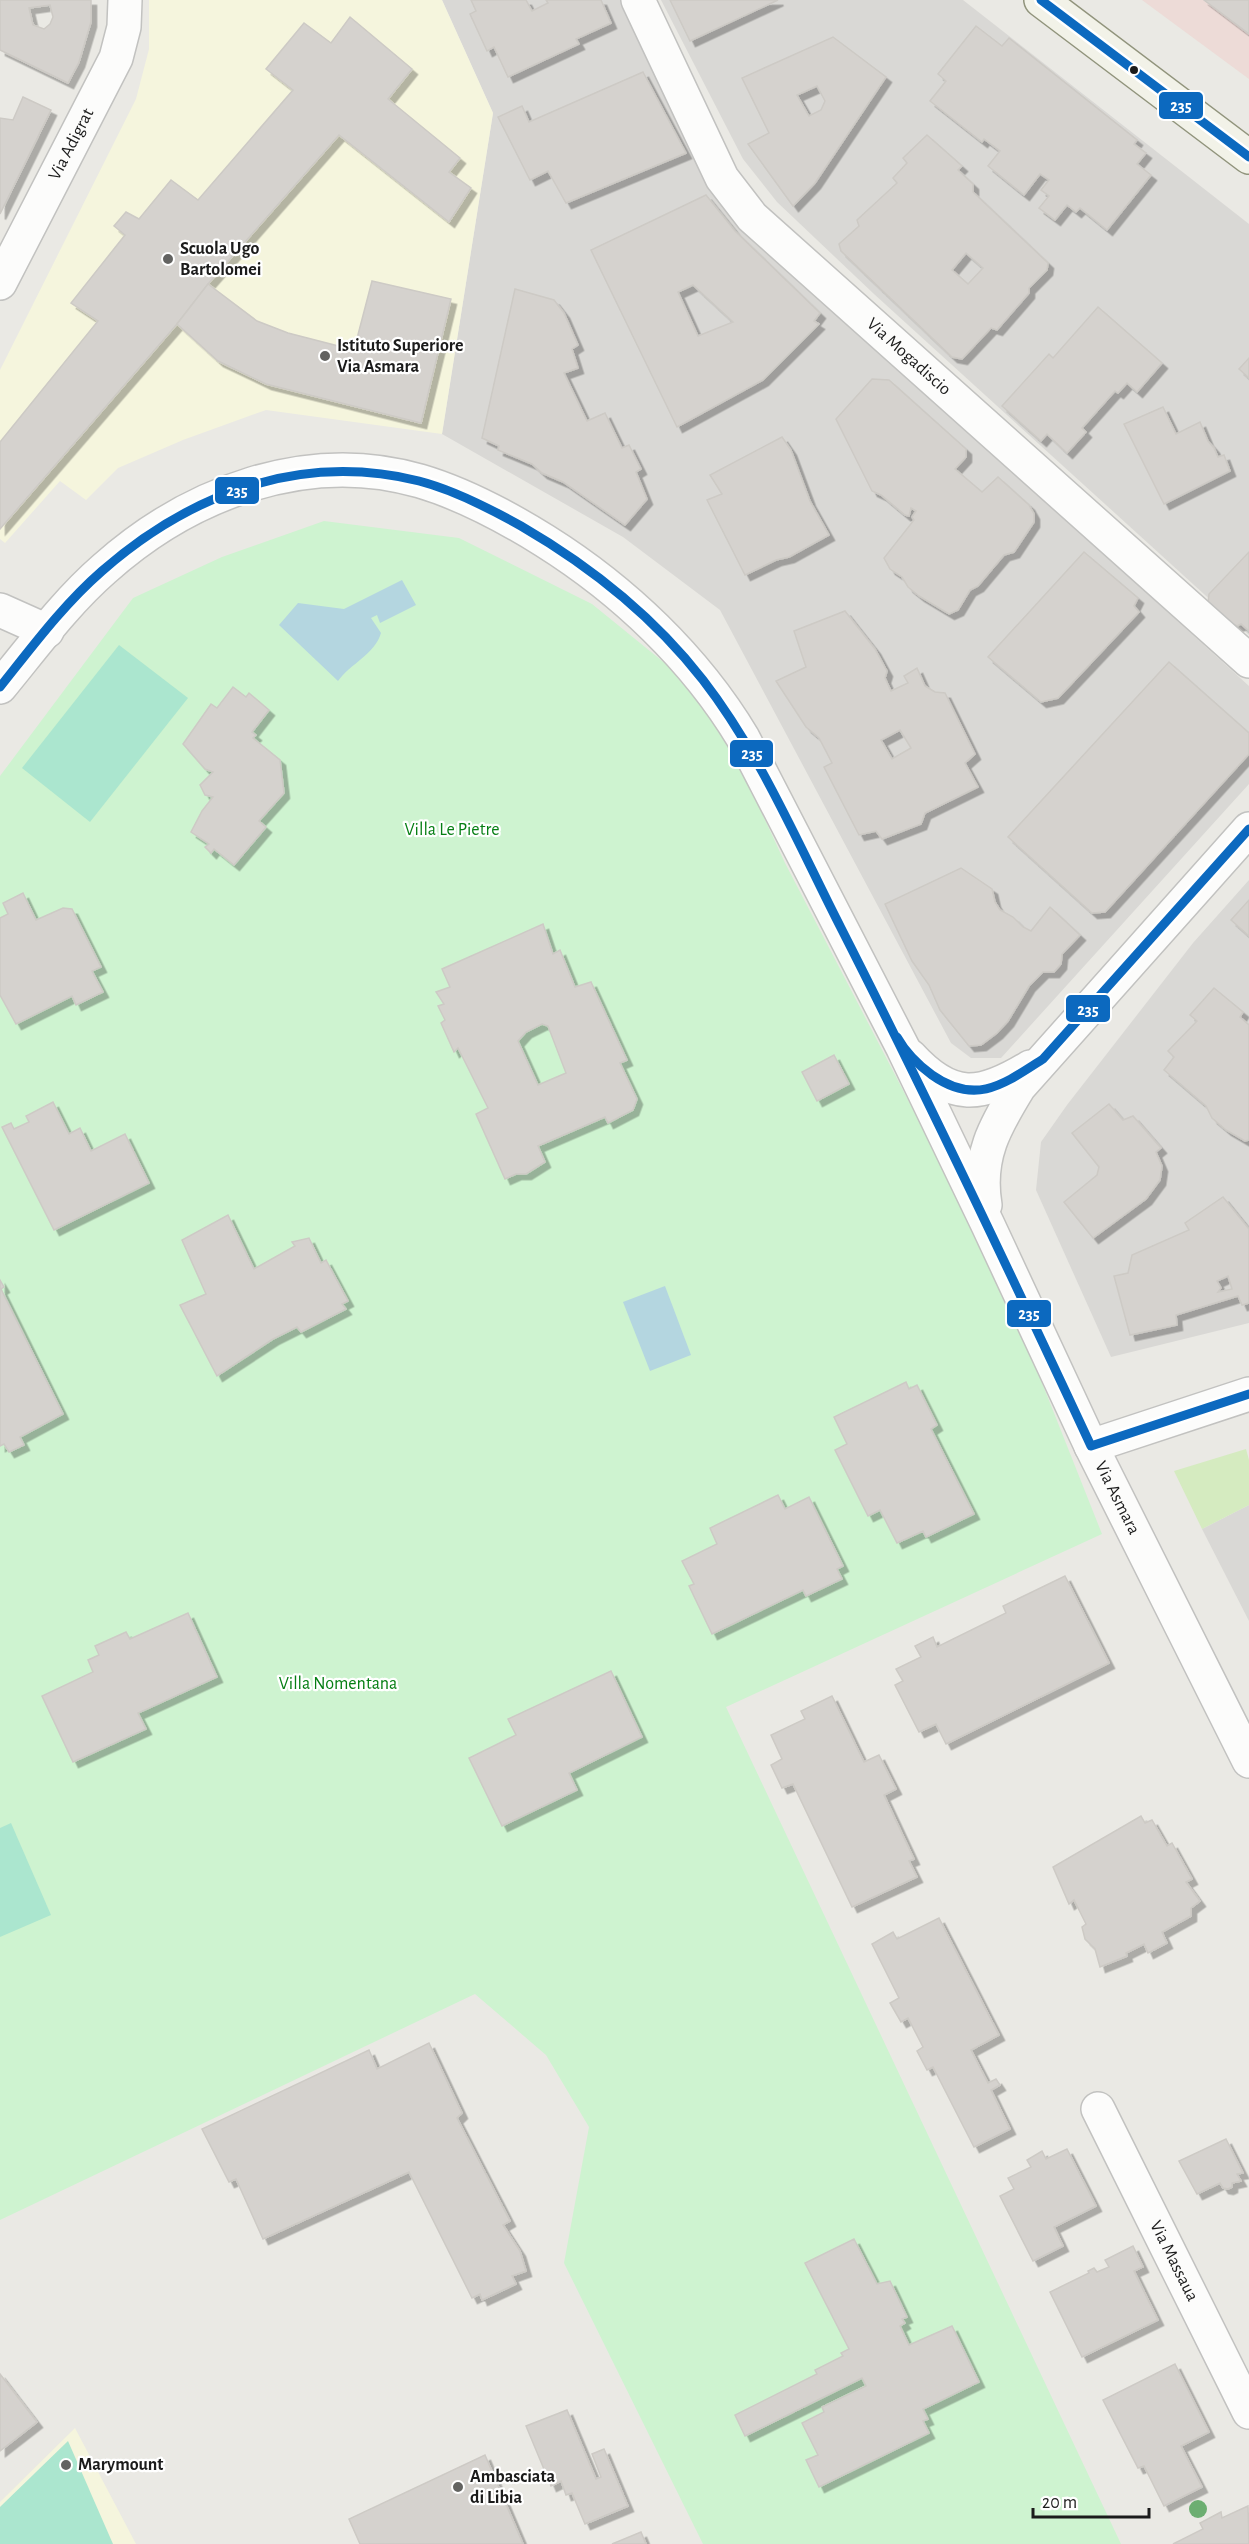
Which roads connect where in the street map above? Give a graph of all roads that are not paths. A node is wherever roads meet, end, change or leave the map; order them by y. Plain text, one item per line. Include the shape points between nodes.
1 (125, 0) edge
2 (638, 0) edge
3 (1041, 0) edge
4 (1249, 157) edge
5 (0, 283) edge
6 (0, 610) edge
7 (46, 631) junction
8 (1249, 662) edge
9 (0, 687) edge
10 (1249, 829) edge
11 (903, 1048) junction
12 (1043, 1059) junction
13 (988, 1225) junction
14 (1249, 1394) edge
15 (1091, 1446) junction
16 (1249, 1761) edge
17 (1098, 2109) dead end
18 (1249, 2412) edge

1 - 5 street, Via Adigrat via 124,27 116,58
2 - 8 street, Via Mogadiscio via 722,178 752,217
3 - 4 street
6 - 7 street
7 - 9 street, Via Asmara
7 - 11 street, Via Asmara via 89,583 133,545 204,502 258,481 308,472 384,473 475,502 526,529 596,577 648,621 704,681 743,738
10 - 12 street
11 - 12 street via 934,1078 968,1091 1003,1084
11 - 13 street, Via Asmara
12 - 13 street via 1019,1087 988,1146 982,1175
13 - 15 street, Via Asmara
14 - 15 street
15 - 16 street, Via Asmara
17 - 18 street, Via Massaua

